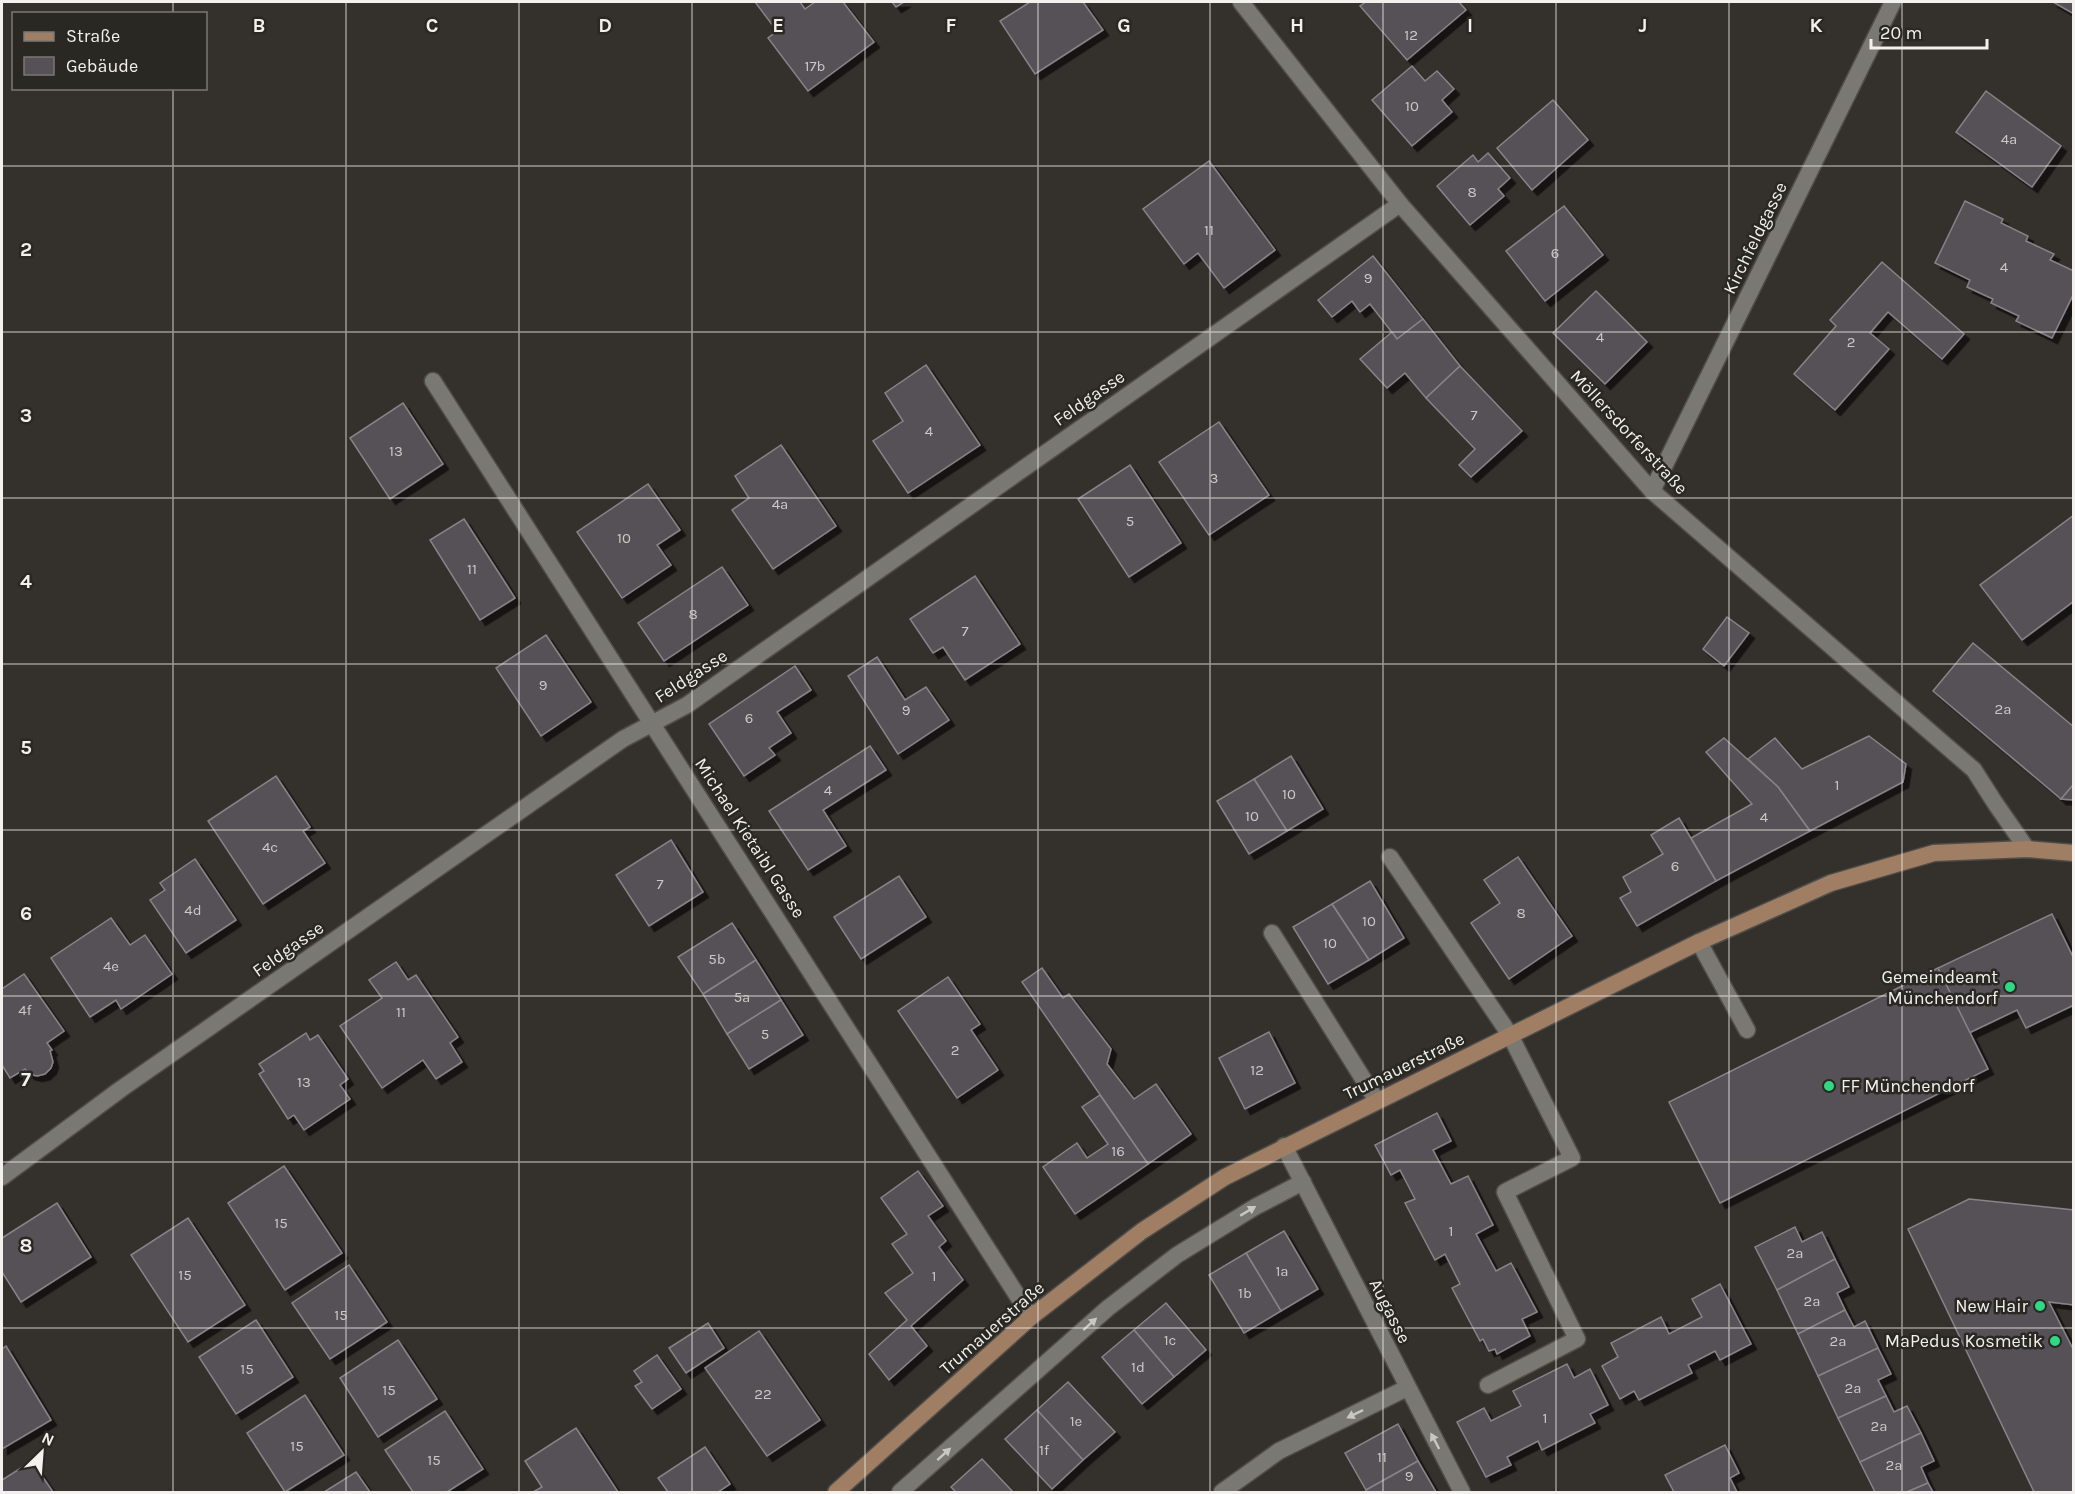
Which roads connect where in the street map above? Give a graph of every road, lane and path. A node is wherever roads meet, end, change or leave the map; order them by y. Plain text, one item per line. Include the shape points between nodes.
1 (1241, 2) edge
2 (1893, 2) edge
3 (1400, 204) junction
4 (434, 381) dead end
5 (1652, 491) junction
6 (652, 722) junction
7 (2027, 849) junction
8 (2073, 853) edge
9 (1390, 857) dead end
10 (1272, 933) dead end
11 (1700, 942) junction
12 (1747, 1030) dead end
13 (1510, 1035) junction
14 (1377, 1101) junction
15 (1284, 1146) junction
16 (2, 1177) edge
17 (1303, 1182) junction
18 (1031, 1317) junction
19 (1488, 1386) dead end
20 (1407, 1388) junction
21 (836, 1492) edge
22 (900, 1492) edge
23 (1222, 1492) edge
24 (1462, 1492) edge

1 - 3 street, Möllersdorferstraße
2 - 5 street, Kirchfeldgasse
3 - 5 street, Möllersdorferstraße
3 - 6 street, Feldgasse via 687,705
4 - 6 street, Michael Kietaibl Gasse
5 - 7 street, Möllersdorferstraße via 1974,770
6 - 16 street, Feldgasse via 121,1089
6 - 18 street, Michael Kietaibl Gasse
7 - 8 main road, Trumauerstraße
7 - 11 main road, Trumauerstraße via 1934,853 1831,883
9 - 13 street
10 - 14 street
11 - 12 street
11 - 13 main road, Trumauerstraße
13 - 14 main road, Trumauerstraße
13 - 19 street via 1572,1158 1505,1192 1577,1339
14 - 15 main road, Trumauerstraße
15 - 17 street, Augasse
15 - 18 main road, Trumauerstraße via 1225,1177 1142,1231
17 - 20 street, Augasse
22 -> 17 street via 1125,1294 1177,1255
18 - 21 main road, Trumauerstraße
20 -> 23 street via 1279,1451
24 -> 20 street, Augasse

